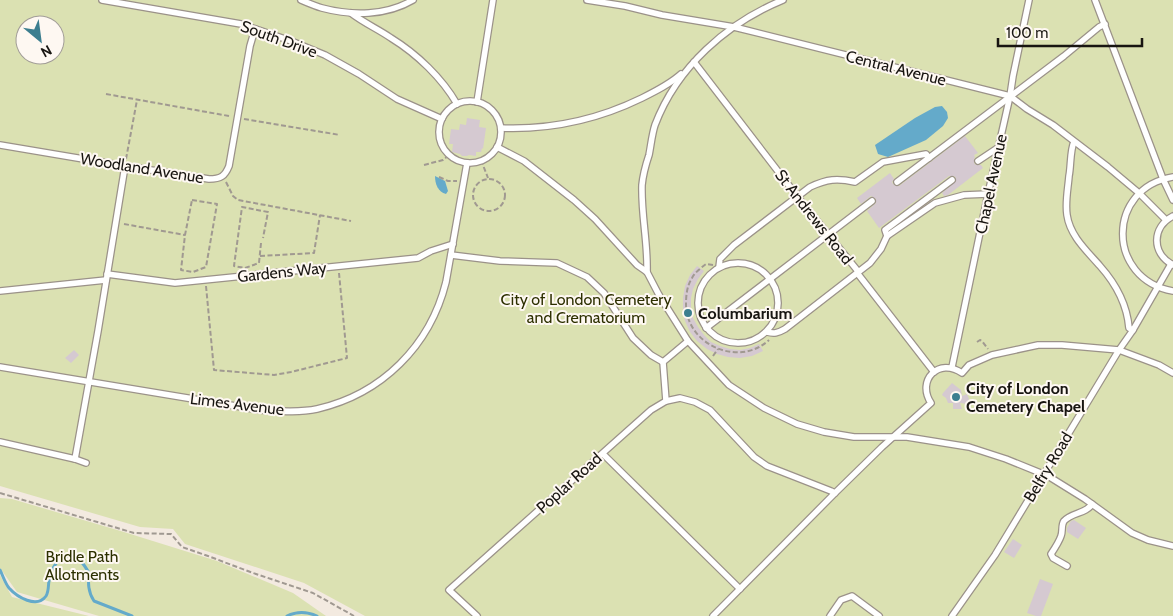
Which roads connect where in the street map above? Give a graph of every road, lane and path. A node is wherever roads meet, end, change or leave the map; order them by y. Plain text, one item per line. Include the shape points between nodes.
1 (102, 0) edge
2 (300, 0) edge
3 (413, 0) edge
4 (493, 0) edge
5 (587, 0) edge
6 (784, 0) edge
7 (1029, 0) edge
8 (1095, 0) edge
9 (351, 13) junction
10 (1104, 24) junction
11 (734, 27) junction
12 (255, 29) junction
13 (694, 62) junction
14 (106, 94) dead end
15 (1010, 96) junction
16 (137, 100) junction
17 (477, 102) junction
18 (457, 104) junction
19 (237, 117) junction
20 (442, 119) junction
21 (501, 128) junction
22 (340, 135) dead end
23 (1074, 142) junction
24 (0, 145) edge
25 (497, 147) junction
26 (999, 147) junction
27 (449, 155) junction
28 (929, 158) junction
29 (482, 160) junction
30 (978, 161) dead end
31 (467, 163) junction
32 (424, 165) dead end
33 (125, 166) junction
34 (223, 175) junction
35 (439, 177) dead end
36 (1173, 177) edge
37 (488, 178) junction
38 (1163, 179) junction
39 (464, 180) junction
40 (952, 180) dead end
41 (897, 182) dead end
42 (1139, 193) junction
43 (988, 194) junction
44 (797, 196) junction
45 (1173, 200) edge
46 (872, 201) dead end
47 (320, 215) junction
48 (1173, 216) edge
49 (351, 220) dead end
50 (1166, 220) junction
51 (116, 222) junction
52 (828, 234) junction
53 (185, 235) junction
54 (886, 236) junction
55 (263, 238) dead end
56 (261, 244) dead end
57 (452, 249) junction
58 (260, 256) junction
59 (706, 264) dead end
60 (1172, 264) edge
61 (338, 266) junction
62 (719, 267) junction
63 (647, 272) junction
64 (697, 272) dead end
65 (108, 274) junction
66 (858, 274) junction
67 (770, 278) junction
68 (106, 280) junction
69 (205, 280) junction
70 (1157, 287) junction
71 (0, 291) edge
72 (1173, 291) edge
73 (706, 328) junction
74 (1134, 330) junction
75 (767, 332) junction
76 (688, 341) junction
77 (977, 342) dead end
78 (767, 343) dead end
79 (718, 349) dead end
80 (756, 349) dead end
81 (1119, 350) junction
82 (716, 353) dead end
83 (992, 354) junction
84 (663, 362) junction
85 (0, 367) edge
86 (952, 367) junction
87 (934, 372) junction
88 (1173, 373) edge
89 (90, 382) junction
90 (666, 401) junction
91 (894, 436) junction
92 (0, 442) edge
93 (603, 454) junction
94 (75, 459) junction
95 (86, 463) dead end
96 (1044, 474) junction
97 (0, 493) edge
98 (834, 493) junction
99 (1092, 504) junction
100 (1173, 546) edge
101 (1067, 566) dead end
102 (740, 589) junction
103 (354, 616) edge
104 (477, 616) edge
105 (713, 616) edge
106 (830, 616) edge
107 (879, 616) edge
108 (952, 616) edge

1 - 12 lane, South Drive
2 - 9 lane
3 - 9 lane via 392,10
4 - 17 lane
5 - 11 lane, Central Avenue
6 - 11 lane
7 - 15 lane, Chapel Avenue
8 - 10 lane
9 - 18 lane via 414,54
10 - 15 lane
10 - 38 lane
11 - 13 lane
11 - 15 lane, Central Avenue
12 - 19 lane, Woodland Avenue
12 - 20 lane, South Drive via 325,55 397,98
13 - 21 lane via 657,90 599,116 567,124
13 - 44 lane, St Andrews Road
13 - 63 lane via 666,100 655,126 642,183
14 - 16 path
15 - 23 lane, Central Avenue
15 - 26 lane, Chapel Avenue
15 - 28 lane
16 - 19 path
16 - 33 path
17 - 18 lane
17 - 21 lane via 493,111
18 - 20 lane
19 - 22 path
19 - 34 lane, Woodland Avenue via 229,166
20 - 27 lane via 440,140
21 - 25 lane
23 - 42 lane, Central Avenue
23 - 74 lane via 1066,196 1067,215 1077,240 1102,267 1122,298 1129,328
24 - 33 lane, Woodland Avenue
25 - 29 lane
25 - 63 lane via 524,161 574,200
26 - 30 lane
26 - 43 lane, Chapel Avenue
27 - 31 lane
27 - 32 path
28 - 41 lane
28 - 44 lane via 926,154 883,162 855,182 832,179
29 - 31 lane
29 - 37 path
31 - 39 lane
33 - 34 lane, Woodland Avenue via 209,179
33 - 51 lane
34 - 47 path via 238,200
35 - 39 path via 448,181
36 - 38 lane
37 - 37 path via 502,184 506,194 503,205 489,212 479,208 473,198 474,188
38 - 42 lane
38 - 45 lane
39 - 57 lane
40 - 54 lane via 885,230
42 - 50 lane, Central Avenue
42 - 70 lane via 1125,217 1123,244 1135,270
43 - 54 lane via 964,195 935,203
43 - 86 lane, Chapel Avenue
44 - 52 lane, St Andrews Road
44 - 62 lane via 734,246 720,259
46 - 52 lane
47 - 49 path
47 - 58 path via 314,253
48 - 50 lane
50 - 60 lane via 1157,235 1157,244 1164,259
51 - 53 path
51 - 65 lane
52 - 66 lane, St Andrews Road
52 - 67 lane
53 - 53 path via 192,200 217,204 206,267 193,272 181,270
54 - 66 lane via 881,250
55 - 58 path via 268,212 242,207 234,266 244,268 259,263
56 - 58 path
57 - 61 lane, Gardens Way via 431,251 418,258
57 - 84 lane via 500,261 557,262 587,277 604,293 634,338
57 - 89 lane, Limes Avenue via 442,298 426,332 410,355 373,385 340,401 316,409 260,410
59 - 64 path
60 - 70 lane, Belfry Road
61 - 69 lane, Gardens Way
61 - 69 path via 347,358 274,375 214,370
62 - 67 lane via 741,263 752,265
62 - 73 lane via 702,284 698,295 697,307
63 - 76 lane
65 - 68 lane
65 - 69 lane, Gardens Way via 175,283
66 - 75 lane via 785,329 778,333
66 - 87 lane, St Andrews Road
67 - 73 lane
67 - 75 lane via 778,300 776,317
68 - 71 lane
68 - 89 lane
70 - 72 lane
70 - 74 lane, Belfry Road
73 - 75 lane via 724,342 736,344 747,343
74 - 81 lane, Belfry Road
76 - 84 lane
76 - 91 lane via 729,385 764,408 797,424 854,437
77 - 83 path via 982,341
78 - 80 path
79 - 82 path
81 - 83 lane via 1038,346
81 - 88 lane
81 - 96 lane, Belfry Road
83 - 86 lane via 969,364 962,373
84 - 90 lane
85 - 89 lane, Limes Avenue
86 - 87 lane
87 - 91 lane via 926,387 931,403
89 - 94 lane
90 - 93 lane, Poplar Road via 651,410
90 - 98 lane via 680,398 710,410 754,457 767,466
91 - 96 lane via 969,447
91 - 98 lane
92 - 94 lane
93 - 102 lane
93 - 104 lane, Poplar Road via 450,590
94 - 95 lane
96 - 99 lane
96 - 108 lane, Belfry Road via 995,555
97 - 103 path via 134,533 171,534 182,547 313,593
98 - 102 lane
99 - 100 lane via 1132,533
99 - 101 lane via 1064,521 1062,535 1051,554
102 - 105 lane
106 - 107 lane via 841,600 852,596

